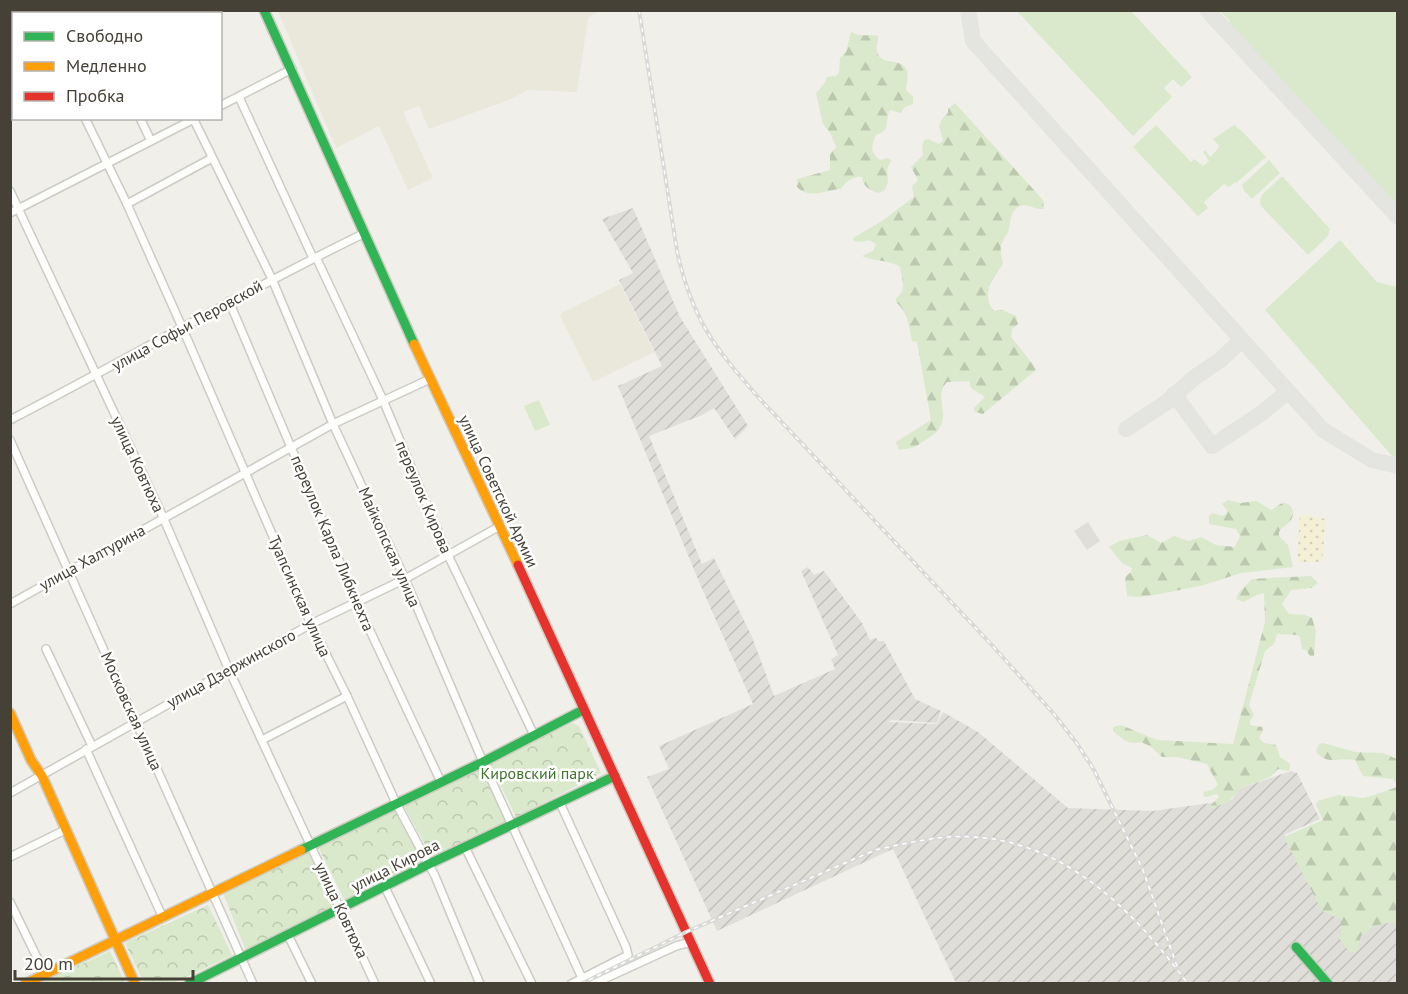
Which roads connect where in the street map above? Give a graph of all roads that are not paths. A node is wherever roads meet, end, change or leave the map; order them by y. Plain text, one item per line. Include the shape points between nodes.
1 (264, 10) edge
2 (292, 69) junction
3 (239, 97) junction
4 (222, 105) edge
5 (86, 120) edge
6 (141, 120) edge
7 (192, 120) edge
8 (194, 120) edge
9 (151, 141) junction
10 (212, 158) junction
11 (106, 163) junction
12 (10, 191) edge
13 (127, 204) junction
14 (19, 208) junction
15 (10, 213) edge
16 (365, 233) junction
17 (315, 257) junction
18 (272, 279) junction
19 (230, 301) junction
20 (182, 327) junction
21 (96, 376) junction
22 (430, 379) junction
23 (383, 400) junction
24 (10, 420) edge
25 (333, 424) junction
26 (10, 440) edge
27 (292, 447) junction
28 (246, 474) junction
29 (163, 517) junction
30 (500, 526) junction
31 (448, 555) junction
32 (70, 570) junction
33 (405, 579) junction
34 (357, 603) junction
35 (10, 604) edge
36 (311, 624) junction
37 (46, 649) dead end
38 (229, 670) junction
39 (347, 696) junction
40 (584, 710) junction
41 (10, 713) edge
42 (137, 721) junction
43 (534, 735) junction
44 (262, 740) junction
45 (89, 747) junction
46 (483, 762) junction
47 (42, 776) junction
48 (615, 776) junction
49 (441, 782) junction
50 (10, 793) edge
51 (396, 803) junction
52 (560, 803) junction
53 (513, 825) junction
54 (65, 830) junction
55 (311, 844) junction
56 (465, 847) junction
57 (10, 857) edge
58 (429, 864) junction
59 (385, 887) junction
60 (213, 894) junction
61 (10, 902) edge
62 (342, 909) junction
63 (163, 918) junction
64 (288, 935) junction
65 (116, 940) junction
66 (691, 942) junction
67 (1296, 947) dead end
68 (240, 958) junction
69 (45, 974) junction
70 (582, 978) junction
71 (25, 984) edge
72 (135, 984) edge
73 (189, 984) edge
74 (253, 984) edge
75 (312, 984) edge
76 (375, 984) edge
77 (431, 984) edge
78 (480, 984) edge
79 (532, 984) edge
80 (571, 984) edge
81 (593, 984) edge
82 (710, 984) edge
83 (1328, 984) edge

1 - 2 main road, улица Советской Армии
2 - 3 street
2 - 16 main road, улица Советской Армии
3 - 4 street
3 - 17 street, переулок Кирова
5 - 11 street, Туапсинская улица
6 - 9 street
7 - 9 street
8 - 10 street, Майкопская улица
9 - 11 street
10 - 13 street
10 - 18 street, Майкопская улица
11 - 13 street, Туапсинская улица
11 - 14 street
12 - 14 street, улица Ковтюха
13 - 20 street, Туапсинская улица
14 - 15 street
14 - 21 street, улица Ковтюха
16 - 17 street, улица Софьи Перовской
16 - 22 main road, улица Советской Армии
17 - 18 street, улица Софьи Перовской
17 - 23 street, переулок Кирова
18 - 19 street, улица Софьи Перовской
18 - 25 street, Майкопская улица
19 - 20 street, улица Софьи Перовской
19 - 27 street, переулок Карла Либкнехта
20 - 21 street, улица Софьи Перовской
20 - 28 street, Туапсинская улица
21 - 24 street, улица Софьи Перовской
21 - 29 street, улица Ковтюха
22 - 23 street, улица Халтурина
22 - 30 main road, улица Советской Армии
23 - 25 street, улица Халтурина
23 - 31 street, переулок Кирова
25 - 27 street, улица Халтурина
25 - 33 street, Майкопская улица
26 - 32 street, Московская улица
27 - 28 street, улица Халтурина
27 - 34 street, переулок Карла Либкнехта
28 - 29 street, улица Халтурина
28 - 36 street, Туапсинская улица
29 - 32 street, улица Халтурина
29 - 38 street, улица Ковтюха
30 - 31 street, улица Дзержинского
30 - 40 main road, улица Советской Армии
31 - 33 street, улица Дзержинского
31 - 43 street, переулок Кирова
32 - 35 street, улица Халтурина
32 - 42 street, Московская улица
33 - 34 street, улица Дзержинского
33 - 46 street, Майкопская улица
34 - 36 street, улица Дзержинского
34 - 49 street, переулок Карла Либкнехта
36 - 38 street, улица Дзержинского
36 - 39 street, Туапсинская улица
37 - 45 street
38 - 42 street, улица Дзержинского
38 - 44 street, улица Ковтюха
39 - 44 street
39 - 51 street, Туапсинская улица
40 - 43 main road
40 - 48 main road, улица Советской Армии
41 - 47 main road
42 - 45 street, улица Дзержинского
42 - 60 street, Московская улица
43 - 46 main road
44 - 55 street, улица Ковтюха
45 - 47 street, улица Дзержинского
45 - 63 street
46 - 49 main road
46 - 53 street, Майкопская улица
47 - 50 street, улица Дзержинского
47 - 54 main road
48 - 52 main road, улица Кирова
48 - 66 main road, улица Советской Армии
49 - 51 main road
51 - 55 main road
51 - 58 street, Туапсинская улица
52 - 53 main road, улица Кирова
52 - 70 street via 628,955
53 - 56 main road, улица Кирова
53 - 70 street, Майкопская улица
54 - 57 street
54 - 65 main road
55 - 60 main road
55 - 62 street, улица Ковтюха
56 - 58 main road, улица Кирова
56 - 79 street
58 - 59 main road, улица Кирова
58 - 78 street, Туапсинская улица
59 - 62 main road, улица Кирова
59 - 77 street
60 - 63 main road
60 - 68 street, Московская улица
61 - 69 street
62 - 64 main road, улица Кирова
62 - 76 street, улица Ковтюха
63 - 65 main road
64 - 68 main road, улица Кирова
64 - 75 street
65 - 69 main road
65 - 72 main road
66 - 81 street
66 - 82 main road, улица Советской Армии
67 - 83 main road
68 - 73 main road, улица Кирова
68 - 74 street, Московская улица
69 - 71 main road
70 - 80 street

